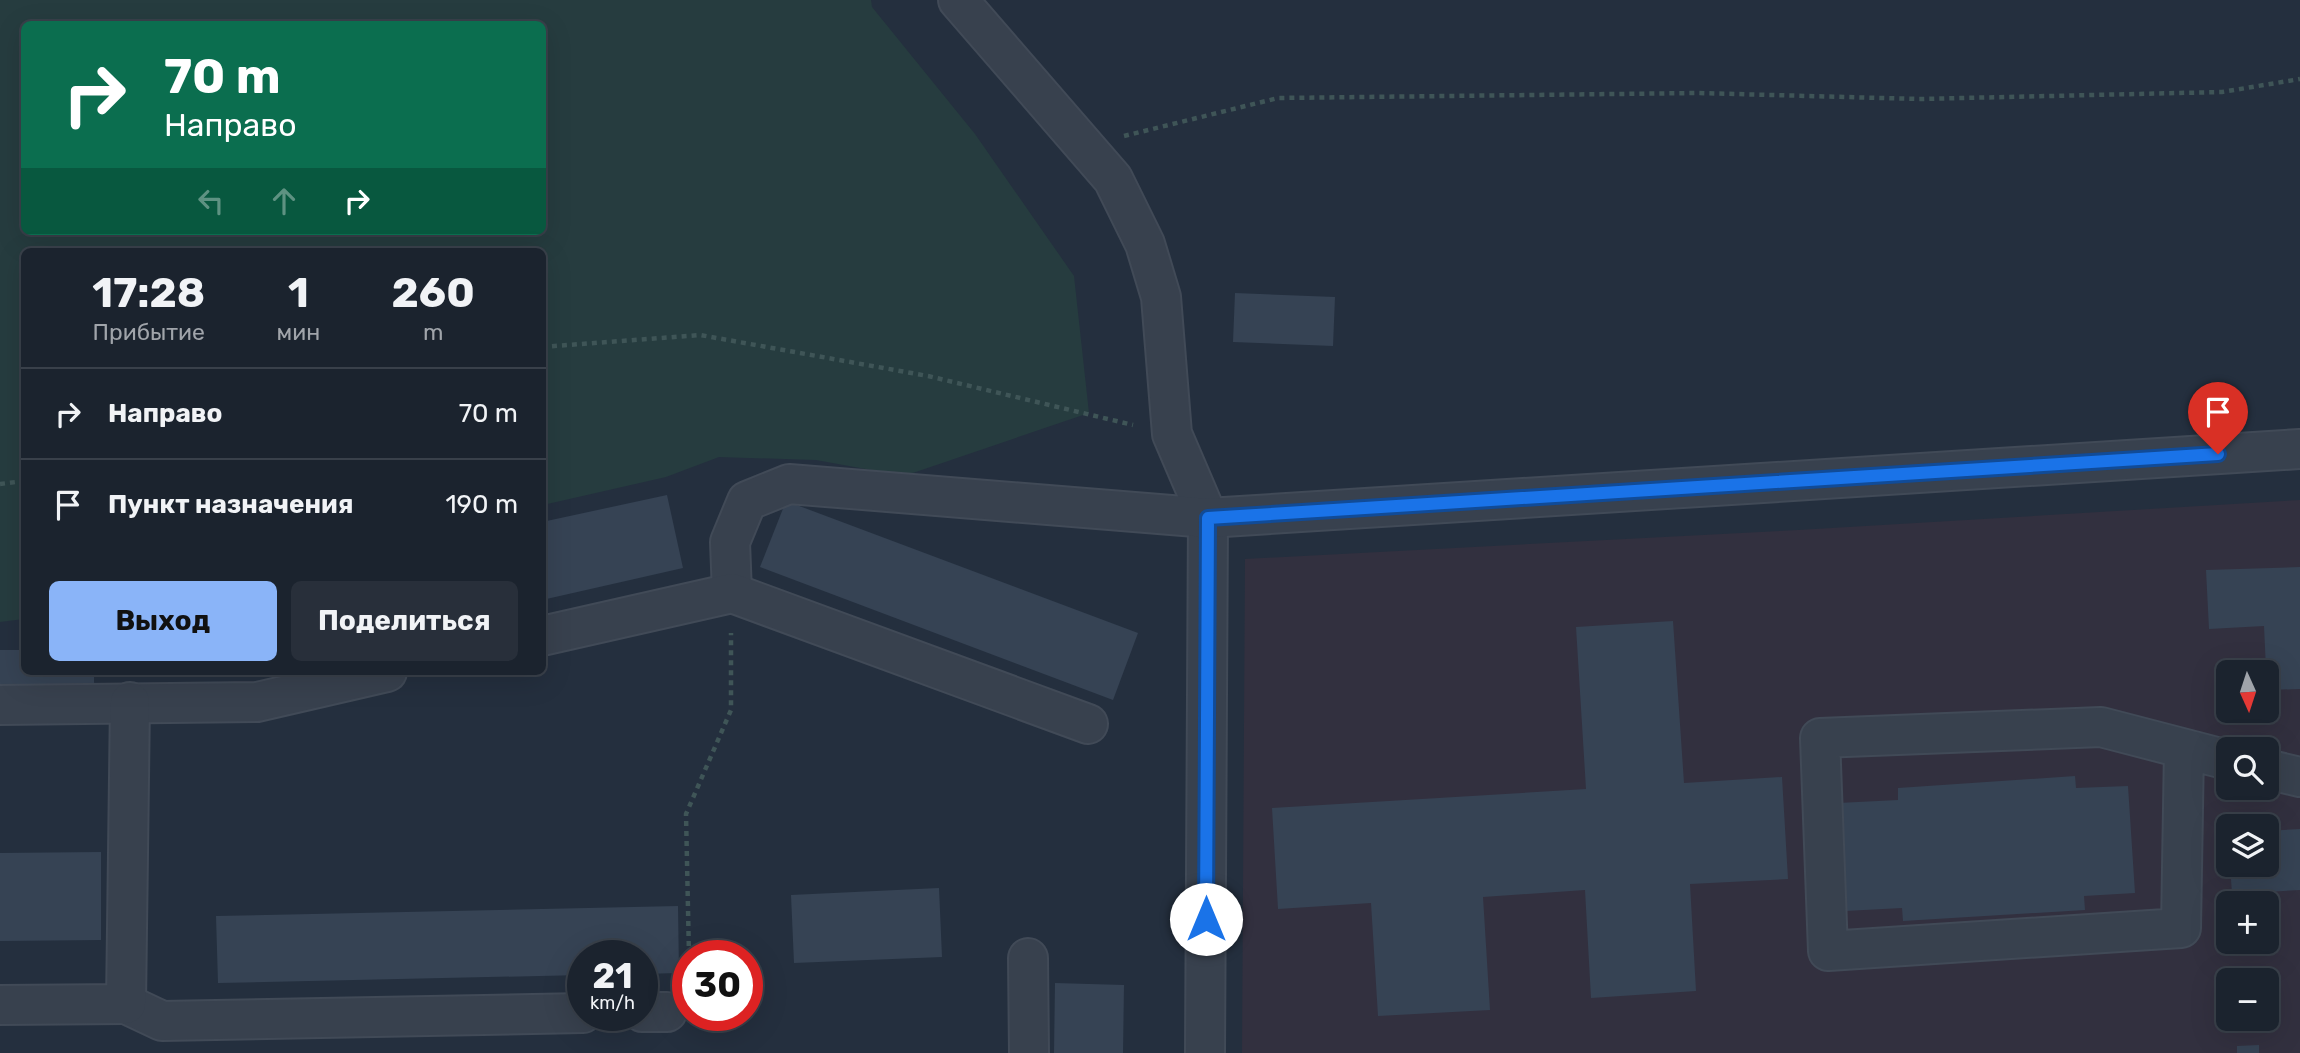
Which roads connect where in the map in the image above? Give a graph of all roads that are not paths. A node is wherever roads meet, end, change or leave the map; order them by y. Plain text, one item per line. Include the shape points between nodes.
1 (958, 0) edge
2 (2300, 449) edge
3 (1208, 518) junction
4 (732, 593) junction
5 (546, 635) edge
6 (374, 675) edge
7 (130, 702) junction
8 (0, 705) edge
9 (1088, 724) dead end
10 (2184, 749) junction
11 (2216, 757) edge
12 (2279, 772) edge
13 (2300, 777) edge
14 (1028, 958) dead end
15 (0, 1004) edge
16 (126, 1004) junction
17 (567, 1013) edge
18 (1029, 1053) edge
19 (1205, 1053) edge

1 - 3 street via 1113,179 1145,244 1161,297 1172,434
2 - 3 street
3 - 4 street via 789,484 747,502 730,542
3 - 19 street
4 - 5 street
4 - 9 street
6 - 7 street via 257,702
7 - 8 street
7 - 16 street
10 - 10 street via 2101,727 1820,738 1828,951 2181,928
10 - 11 street
12 - 13 street
14 - 18 street
15 - 16 street
16 - 17 street via 162,1021

